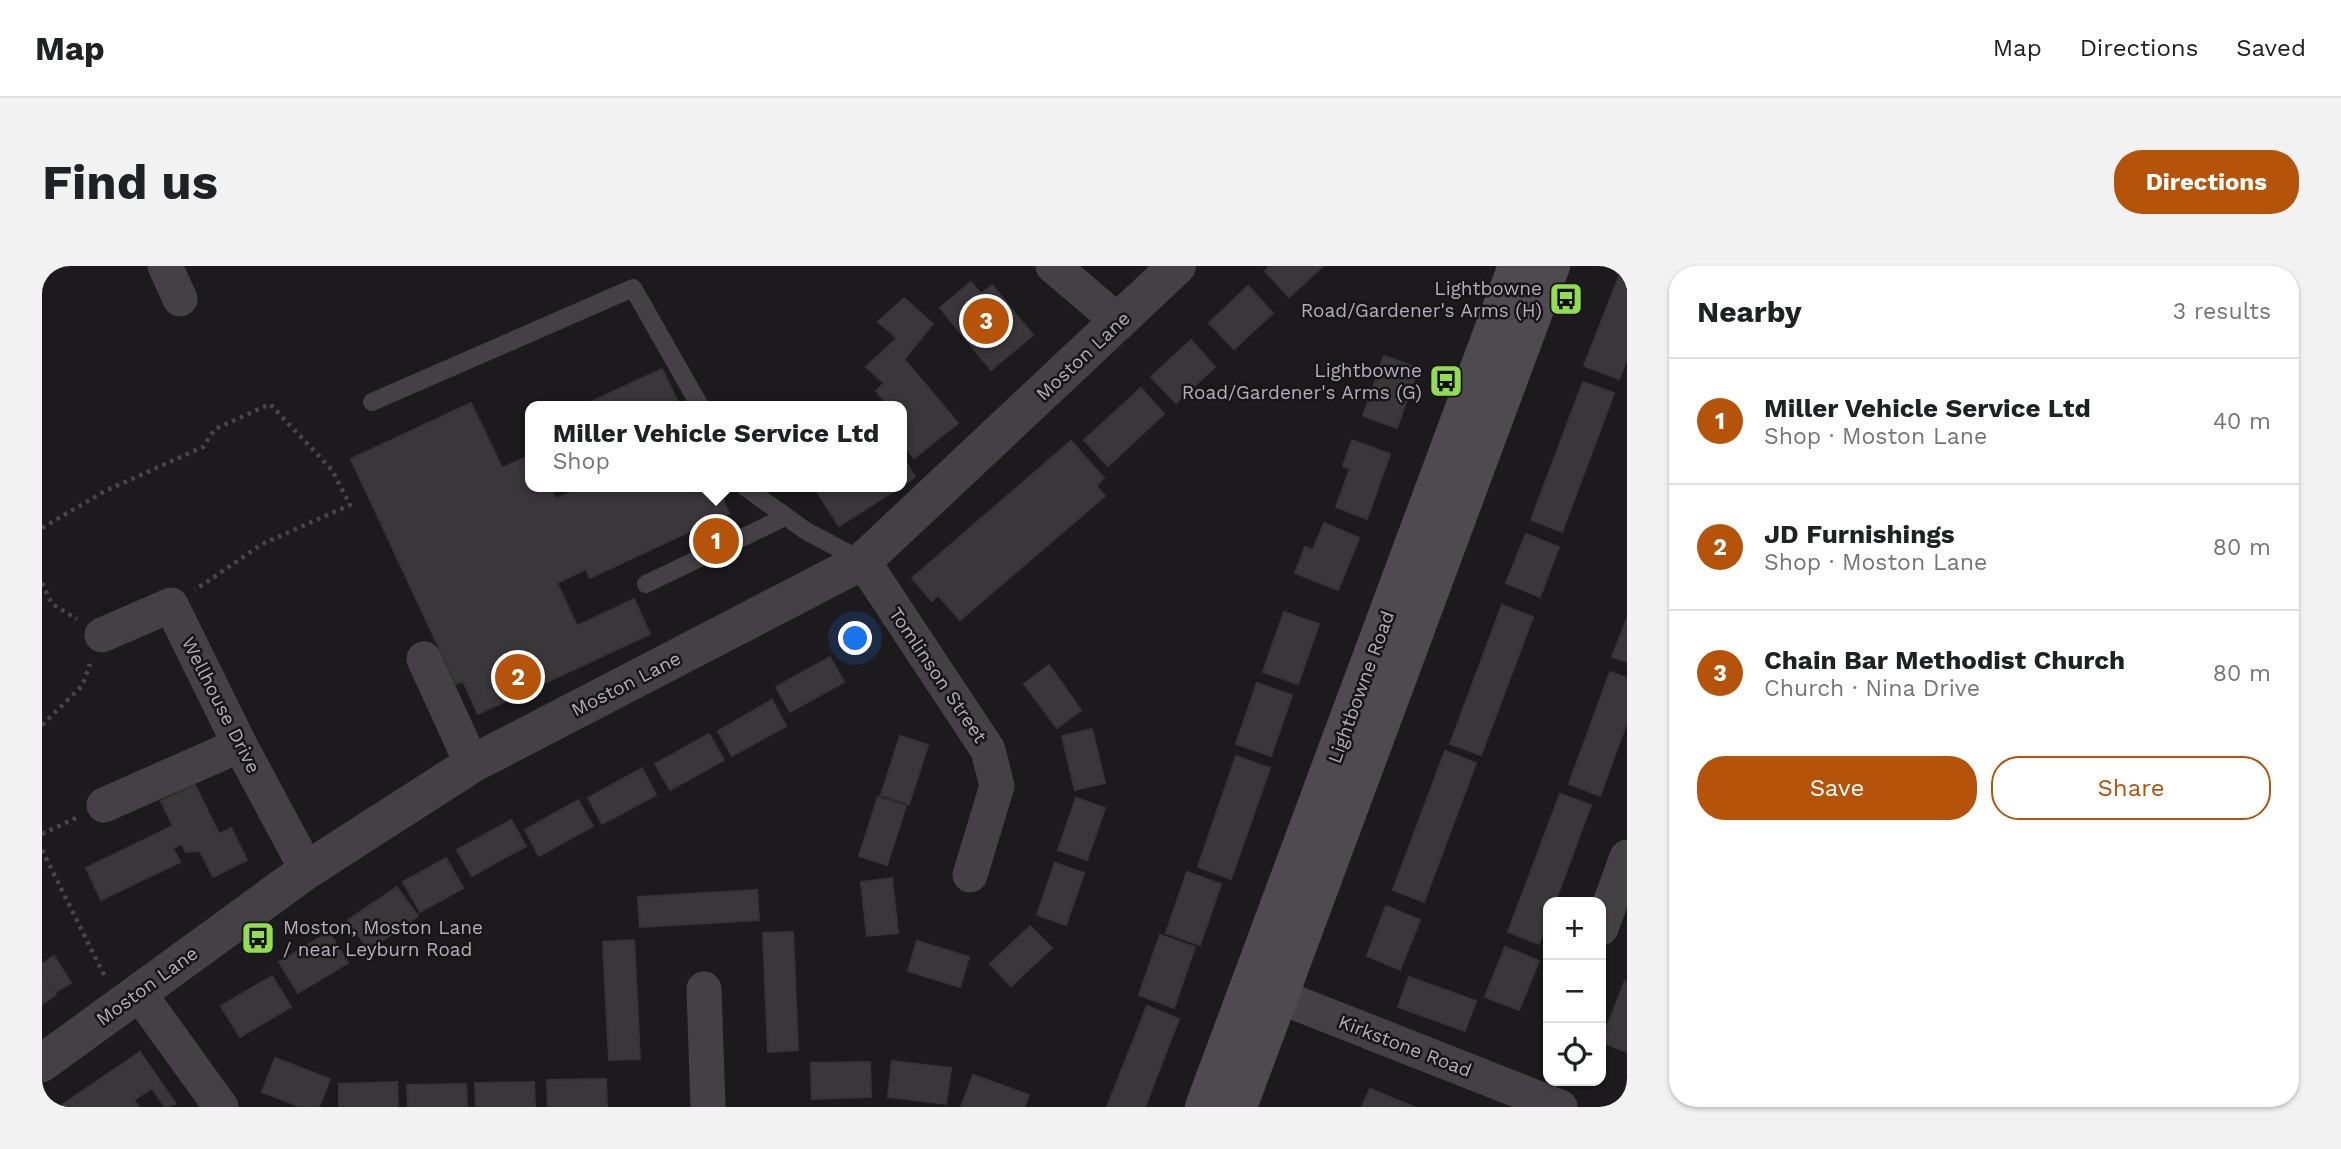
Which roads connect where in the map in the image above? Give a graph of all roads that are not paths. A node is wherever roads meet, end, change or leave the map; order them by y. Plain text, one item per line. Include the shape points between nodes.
1 (165, 266) edge
2 (1053, 266) edge
3 (1177, 266) edge
4 (1517, 266) edge
5 (1551, 266) edge
6 (180, 299) dead end
7 (1119, 322) junction
8 (1495, 370) junction
9 (372, 401) dead end
10 (696, 401) edge
11 (752, 492) edge
12 (785, 517) junction
13 (863, 561) junction
14 (646, 584) dead end
15 (102, 635) road end
16 (425, 659) dead end
17 (240, 745) junction
18 (472, 764) junction
19 (104, 805) road end
20 (1627, 857) edge
21 (307, 870) junction
22 (970, 875) dead end
23 (1606, 914) edge
24 (704, 989) dead end
25 (1265, 991) junction
26 (130, 998) junction
27 (42, 1063) edge
28 (1545, 1096) edge
29 (221, 1107) edge
30 (708, 1107) edge
31 (1204, 1107) edge
32 (1238, 1107) edge

1 - 6 street
2 - 7 street
3 - 7 street, Moston Lane
4 - 8 main road, Lightbowne Road
5 - 8 main road, Lightbowne Road
7 - 13 street, Moston Lane
8 - 25 main road, Lightbowne Road
9 - 10 lane via 633,288
11 - 12 lane
12 - 13 lane
12 - 14 lane
13 - 18 street, Moston Lane
13 - 22 street, Tomlinson Street via 988,750 997,786
15 - 17 street, Wellhouse Drive via 172,606
16 - 18 street
17 - 19 street
17 - 21 street, Wellhouse Drive
18 - 21 street, Moston Lane
20 - 23 street
21 - 26 street, Moston Lane
24 - 30 street
25 - 28 street, Kirkstone Road
25 - 31 main road, Lightbowne Road
25 - 32 main road, Lightbowne Road
26 - 27 street, Moston Lane
26 - 29 street

